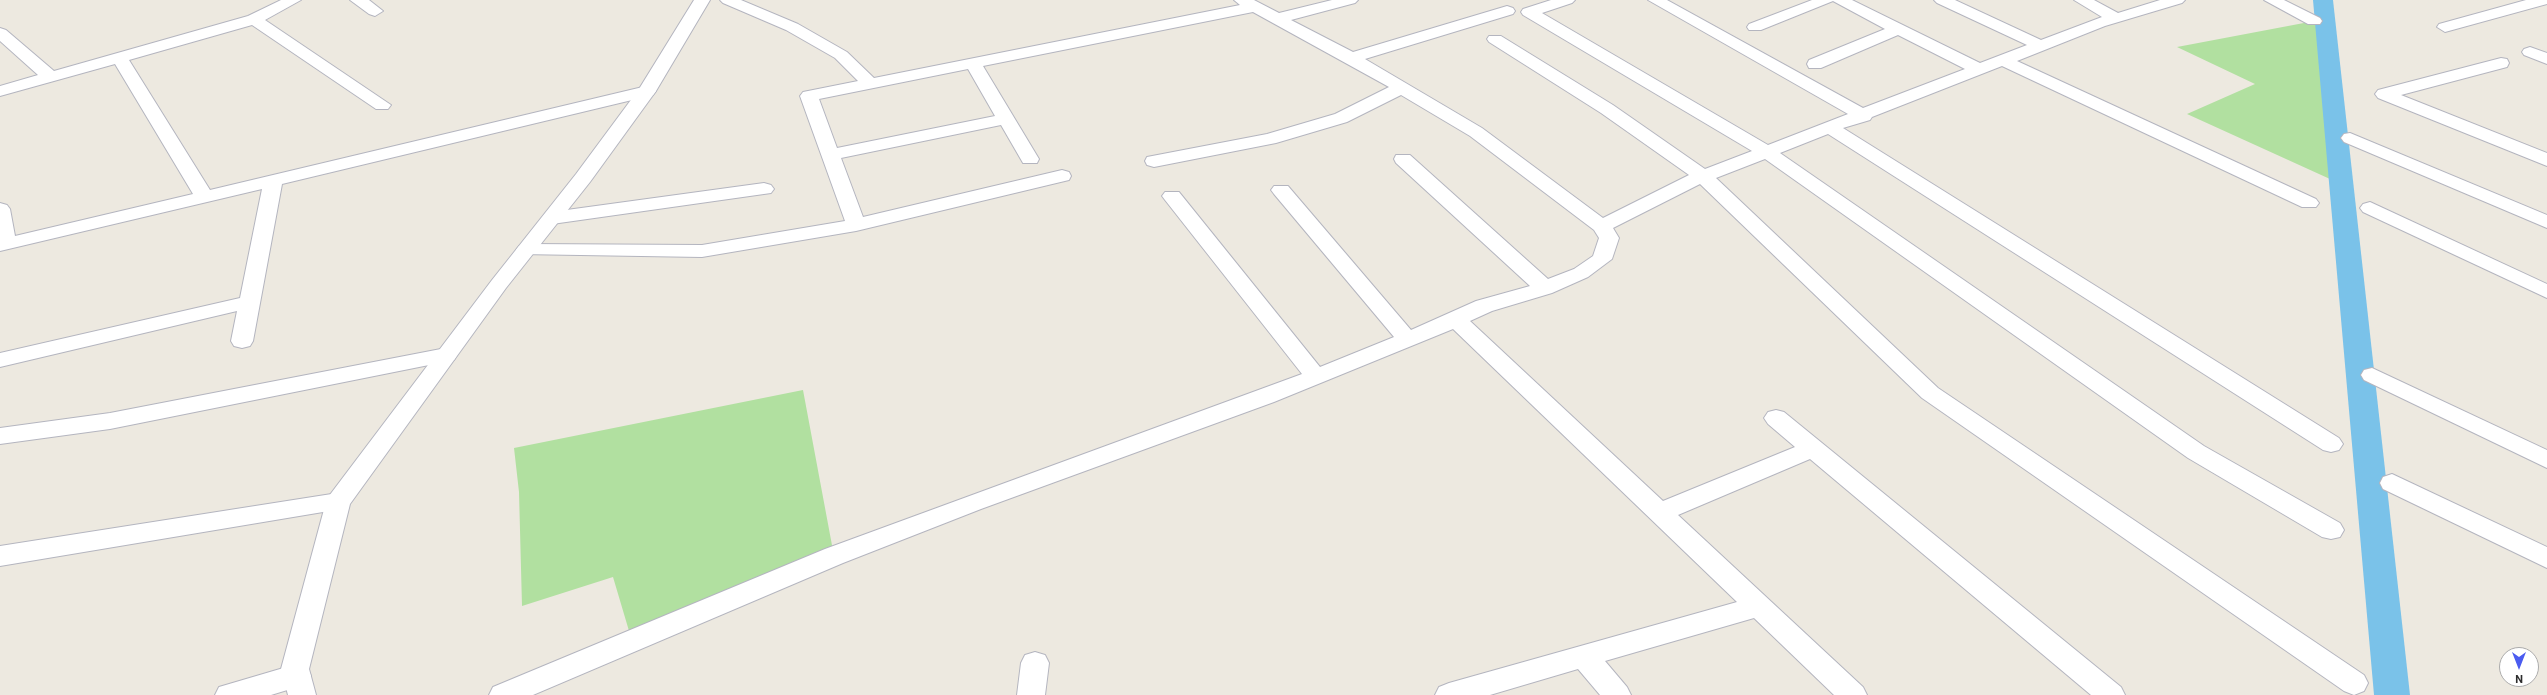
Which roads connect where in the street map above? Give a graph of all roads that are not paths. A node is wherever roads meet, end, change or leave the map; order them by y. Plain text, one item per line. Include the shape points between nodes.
1 (293, 0) edge
2 (358, 0) edge
3 (702, 0) edge
4 (728, 0) edge
5 (1350, 0) edge
6 (1567, 0) edge
7 (1656, 0) edge
8 (1826, 0) edge
9 (1840, 0) edge
10 (1942, 0) edge
11 (2082, 0) edge
12 (2177, 0) edge
13 (2272, 0) edge
14 (2543, 0) edge
15 (1248, 4) edge
16 (375, 11) dead end
17 (1507, 11) dead end
18 (2116, 18) junction
19 (254, 19) junction
20 (1275, 19) junction
21 (2314, 21) dead end
22 (1755, 27) dead end
23 (2445, 27) dead end
24 (1898, 29) junction
25 (0, 33) edge
26 (1495, 39) dead end
27 (2042, 46) junction
28 (2530, 52) dead end
29 (120, 58) junction
30 (1351, 58) junction
31 (2547, 59) edge
32 (2004, 61) junction
33 (2501, 63) dead end
34 (973, 64) junction
35 (1815, 64) dead end
36 (1981, 70) junction
37 (51, 77) junction
38 (870, 84) junction
39 (1401, 88) junction
40 (0, 91) edge
41 (647, 91) junction
42 (382, 106) dead end
43 (1864, 116) junction
44 (1006, 119) junction
45 (1831, 128) junction
46 (2350, 138) dead end
47 (1767, 152) junction
48 (831, 155) junction
49 (1030, 159) dead end
50 (1403, 159) dead end
51 (2547, 160) edge
52 (1154, 161) dead end
53 (1062, 176) dead end
54 (1703, 176) junction
55 (273, 181) junction
56 (764, 189) dead end
57 (1281, 190) dead end
58 (1172, 196) dead end
59 (205, 198) junction
60 (2309, 203) dead end
61 (2370, 208) dead end
62 (0, 209) edge
63 (552, 218) junction
64 (2547, 222) edge
65 (856, 225) junction
66 (1602, 226) junction
67 (3, 244) edge
68 (526, 250) junction
69 (1545, 288) junction
70 (2547, 292) edge
71 (249, 302) junction
72 (1456, 320) junction
73 (1408, 340) junction
74 (242, 341) dead end
75 (446, 355) junction
76 (0, 360) edge
77 (2372, 375) dead end
78 (1316, 377) junction
79 (1776, 418) dead end
80 (0, 436) edge
81 (2332, 444) dead end
82 (1813, 449) junction
83 (2547, 460) edge
84 (2392, 483) dead end
85 (338, 502) junction
86 (1660, 512) junction
87 (2332, 530) dead end
88 (0, 556) edge
89 (2547, 558) edge
90 (1759, 606) junction
91 (1584, 656) junction
92 (1035, 663) dead end
93 (2354, 683) dead end
94 (299, 686) edge
95 (229, 695) edge
96 (503, 695) edge
97 (1030, 695) edge
98 (1449, 695) edge
99 (1617, 695) edge
100 (1853, 695) edge
101 (2110, 695) edge

1 - 19 street
2 - 16 street
3 - 41 street
4 - 38 street via 792,27 841,55
5 - 20 street
6 - 47 street via 1529,12
7 - 43 street
8 - 22 street
9 - 24 street
10 - 27 street
11 - 18 street
12 - 18 street
13 - 21 street
14 - 23 street
15 - 20 street
15 - 34 street
17 - 30 street
18 - 27 street
19 - 29 street
19 - 42 street
20 - 30 street
24 - 35 street
24 - 36 street
25 - 37 street
26 - 54 street via 1607,109
27 - 32 street
28 - 31 street
29 - 37 street
29 - 59 street
30 - 39 street
32 - 36 street
32 - 60 street
33 - 51 street via 2384,94
34 - 38 street
34 - 44 street
36 - 43 street
37 - 40 street
38 - 48 street via 809,96
39 - 52 street via 1341,118 1270,139
39 - 66 street via 1476,132
41 - 55 street
41 - 63 street
43 - 45 street
44 - 48 street
44 - 49 street
45 - 47 street
45 - 81 street
46 - 64 street
47 - 54 street
47 - 87 street via 2196,452
48 - 65 street
50 - 69 street
53 - 65 street
54 - 66 street via 1680,185
54 - 93 street via 1930,393
55 - 59 street
55 - 71 street
56 - 63 street
57 - 73 street
58 - 78 street
59 - 67 street
61 - 70 street
62 - 67 street
63 - 68 street
65 - 68 street via 702,251
66 - 69 street via 1609,238 1602,259 1580,273
68 - 75 street
69 - 72 street via 1484,306
71 - 74 street
71 - 76 street
72 - 73 street
72 - 86 street
73 - 78 street
75 - 80 street via 213,398 110,421
75 - 85 street
77 - 83 street
78 - 96 street via 972,502 834,556
79 - 82 street
82 - 86 street
82 - 101 street
84 - 89 street
85 - 88 street
85 - 94 street via 295,669
86 - 90 street
90 - 91 street
90 - 100 street
91 - 98 street
91 - 99 street
92 - 97 street
94 - 95 street

